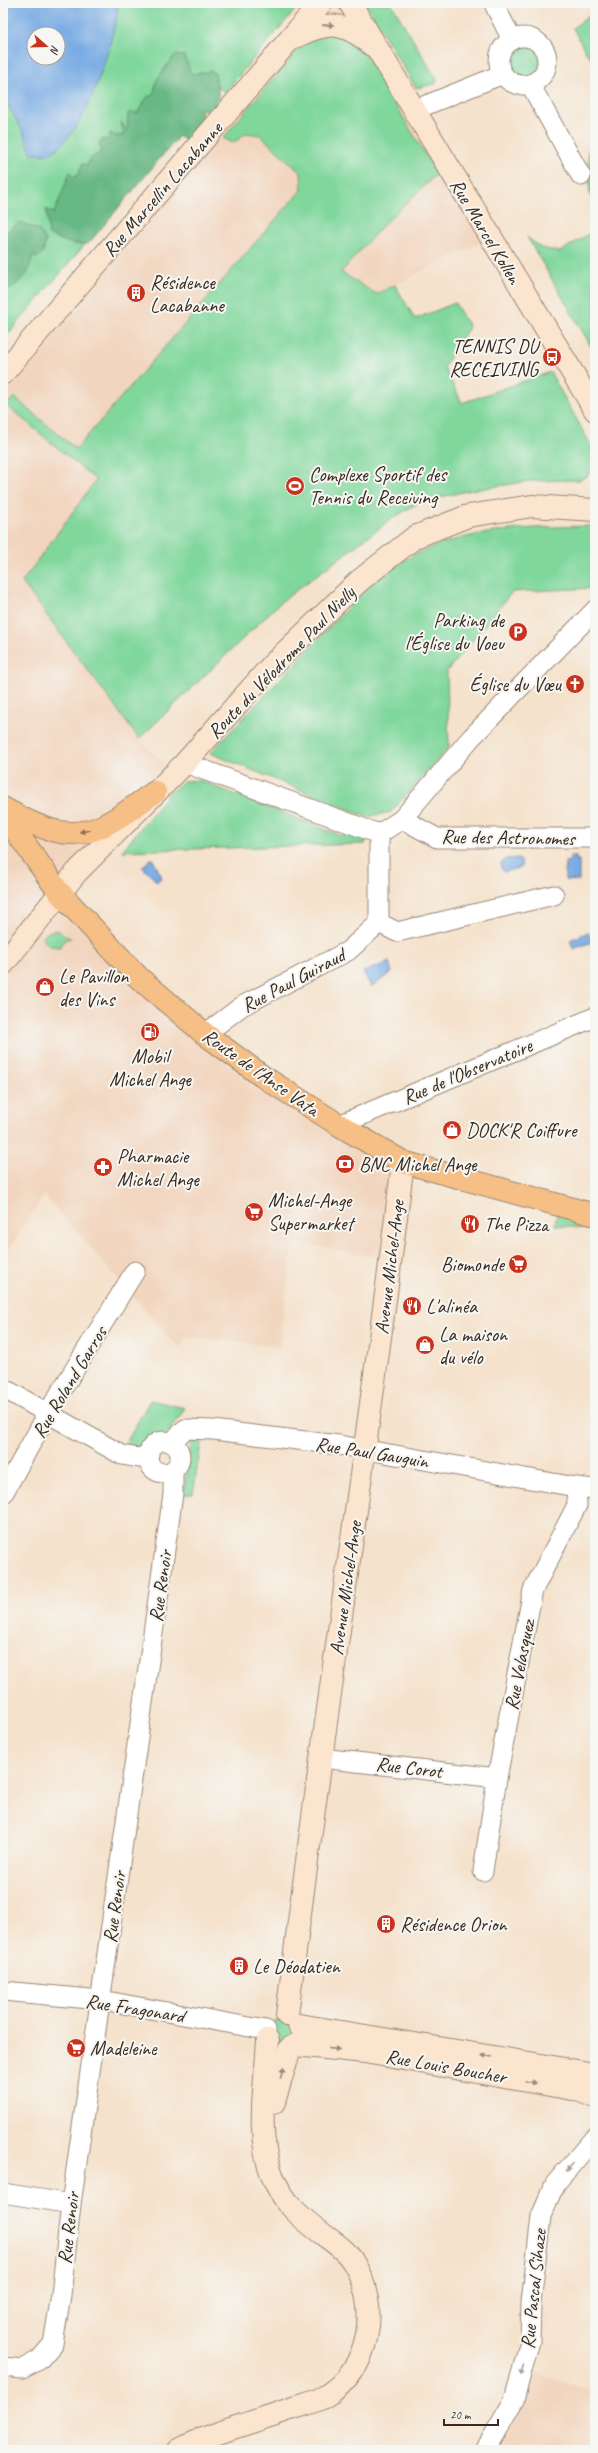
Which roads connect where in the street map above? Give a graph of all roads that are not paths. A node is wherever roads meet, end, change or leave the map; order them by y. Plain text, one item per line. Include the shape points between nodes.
1 (321, 3) edge
2 (350, 3) edge
3 (496, 3) edge
4 (292, 38) junction
5 (512, 40) junction
6 (378, 50) junction
7 (503, 74) junction
8 (530, 84) junction
9 (414, 110) junction
10 (581, 176) dead end
11 (3, 373) edge
12 (595, 410) edge
13 (591, 506) edge
14 (595, 610) edge
15 (185, 763) junction
16 (155, 792) junction
17 (3, 808) edge
18 (3, 813) edge
19 (402, 819) junction
20 (380, 834) junction
21 (595, 838) edge
22 (59, 892) junction
23 (554, 894) dead end
24 (379, 923) junction
25 (3, 964) edge
26 (595, 1017) edge
27 (205, 1034) junction
28 (339, 1125) junction
29 (403, 1162) junction
30 (595, 1215) edge
31 (135, 1271) dead end
32 (3, 1388) edge
33 (49, 1413) junction
34 (174, 1444) junction
35 (365, 1449) junction
36 (149, 1454) junction
37 (173, 1470) junction
38 (576, 1487) junction
39 (595, 1489) edge
40 (3, 1494) edge
41 (321, 1758) junction
42 (497, 1778) junction
43 (483, 1871) dead end
44 (3, 1991) edge
45 (101, 2000) junction
46 (293, 2033) junction
47 (267, 2035) junction
48 (595, 2074) edge
49 (595, 2097) edge
50 (264, 2137) junction
51 (595, 2137) edge
52 (3, 2192) edge
53 (70, 2204) junction
54 (3, 2368) edge
55 (179, 2450) edge
56 (485, 2450) edge

1 - 4 street, Rue Marcellin Lacabanne
2 - 6 street, Rue Marcel Kollen
3 - 5 street via 495,6
4 -> 6 street, Rue Marcel Kollen via 318,26 334,25 358,34
4 - 11 street, Rue Marcellin Lacabanne
5 - 7 street via 506,44 499,59
5 - 8 street via 520,37 535,40 545,52 546,67 537,80
6 - 9 street, Rue Marcel Kollen
7 - 8 street via 515,83
7 - 9 street
8 - 10 street
9 - 12 street, Rue Marcel Kollen
13 - 15 street, Route du Vélodrome Paul Nielly via 532,506 468,516 415,537 359,581 272,665
14 - 19 street via 481,728
15 - 16 street, Route du Vélodrome Paul Nielly
15 - 20 street
16 -> 17 main road via 98,828 77,833 48,831
16 - 22 street, Route du Vélodrome Paul Nielly
18 - 22 main road, Route de l'Anse Vata
19 - 20 street
19 - 21 street, Rue des Astronomes via 437,838
20 - 24 street
22 - 25 street, Route du Vélodrome Paul Nielly
22 - 27 main road, Route de l'Anse Vata via 139,978
23 - 24 street via 397,932
24 - 27 street, Rue Paul Guiraud via 348,951 242,1006
26 - 28 street, Rue de l'Observatoire
27 - 28 main road, Route de l'Anse Vata via 262,1076
28 - 29 main road, Route de l'Anse Vata
29 - 30 main road, Route de l'Anse Vata
29 - 35 street, Avenue Michel-Ange
31 - 33 street, Rue Roland Garros
32 - 33 street
33 - 36 street via 122,1455 139,1458
33 - 40 street, Rue Roland Garros
34 - 35 street, Rue Paul Gauguin via 185,1429 196,1429
34 - 36 street via 167,1441 159,1442 152,1446
34 - 37 street via 180,1457
35 - 38 street, Rue Paul Gauguin
35 - 41 street, Avenue Michel-Ange
36 - 37 street via 150,1464 154,1468 163,1472
37 - 45 street, Rue Renoir via 173,1494
38 - 39 street
38 - 42 street, Rue Velasquez via 577,1505 533,1590
41 - 42 street, Rue Corot
41 - 46 street, Avenue Michel-Ange
42 - 43 street, Rue Velasquez
44 - 45 street, Rue Fragonard
45 - 47 street, Rue Fragonard
45 - 53 street, Rue Renoir
46 - 47 street via 279,2049
46 - 47 street via 275,2016 271,2020
48 -> 46 street, Rue Louis Boucher
46 -> 49 street, Rue Louis Boucher via 365,2052 578,2090
50 -> 46 street, Avenue Michel-Ange
47 - 50 street
50 - 55 street via 271,2174 282,2197 294,2212 339,2246 353,2261 370,2314 366,2342 349,2378 324,2398 203,2439
51 -> 56 street, Rue Pascal Sihaze via 555,2184 540,2216 531,2303 530,2341 514,2400
52 - 53 street
53 - 54 street, Rue Renoir via 61,2294 52,2344 39,2360 22,2369

